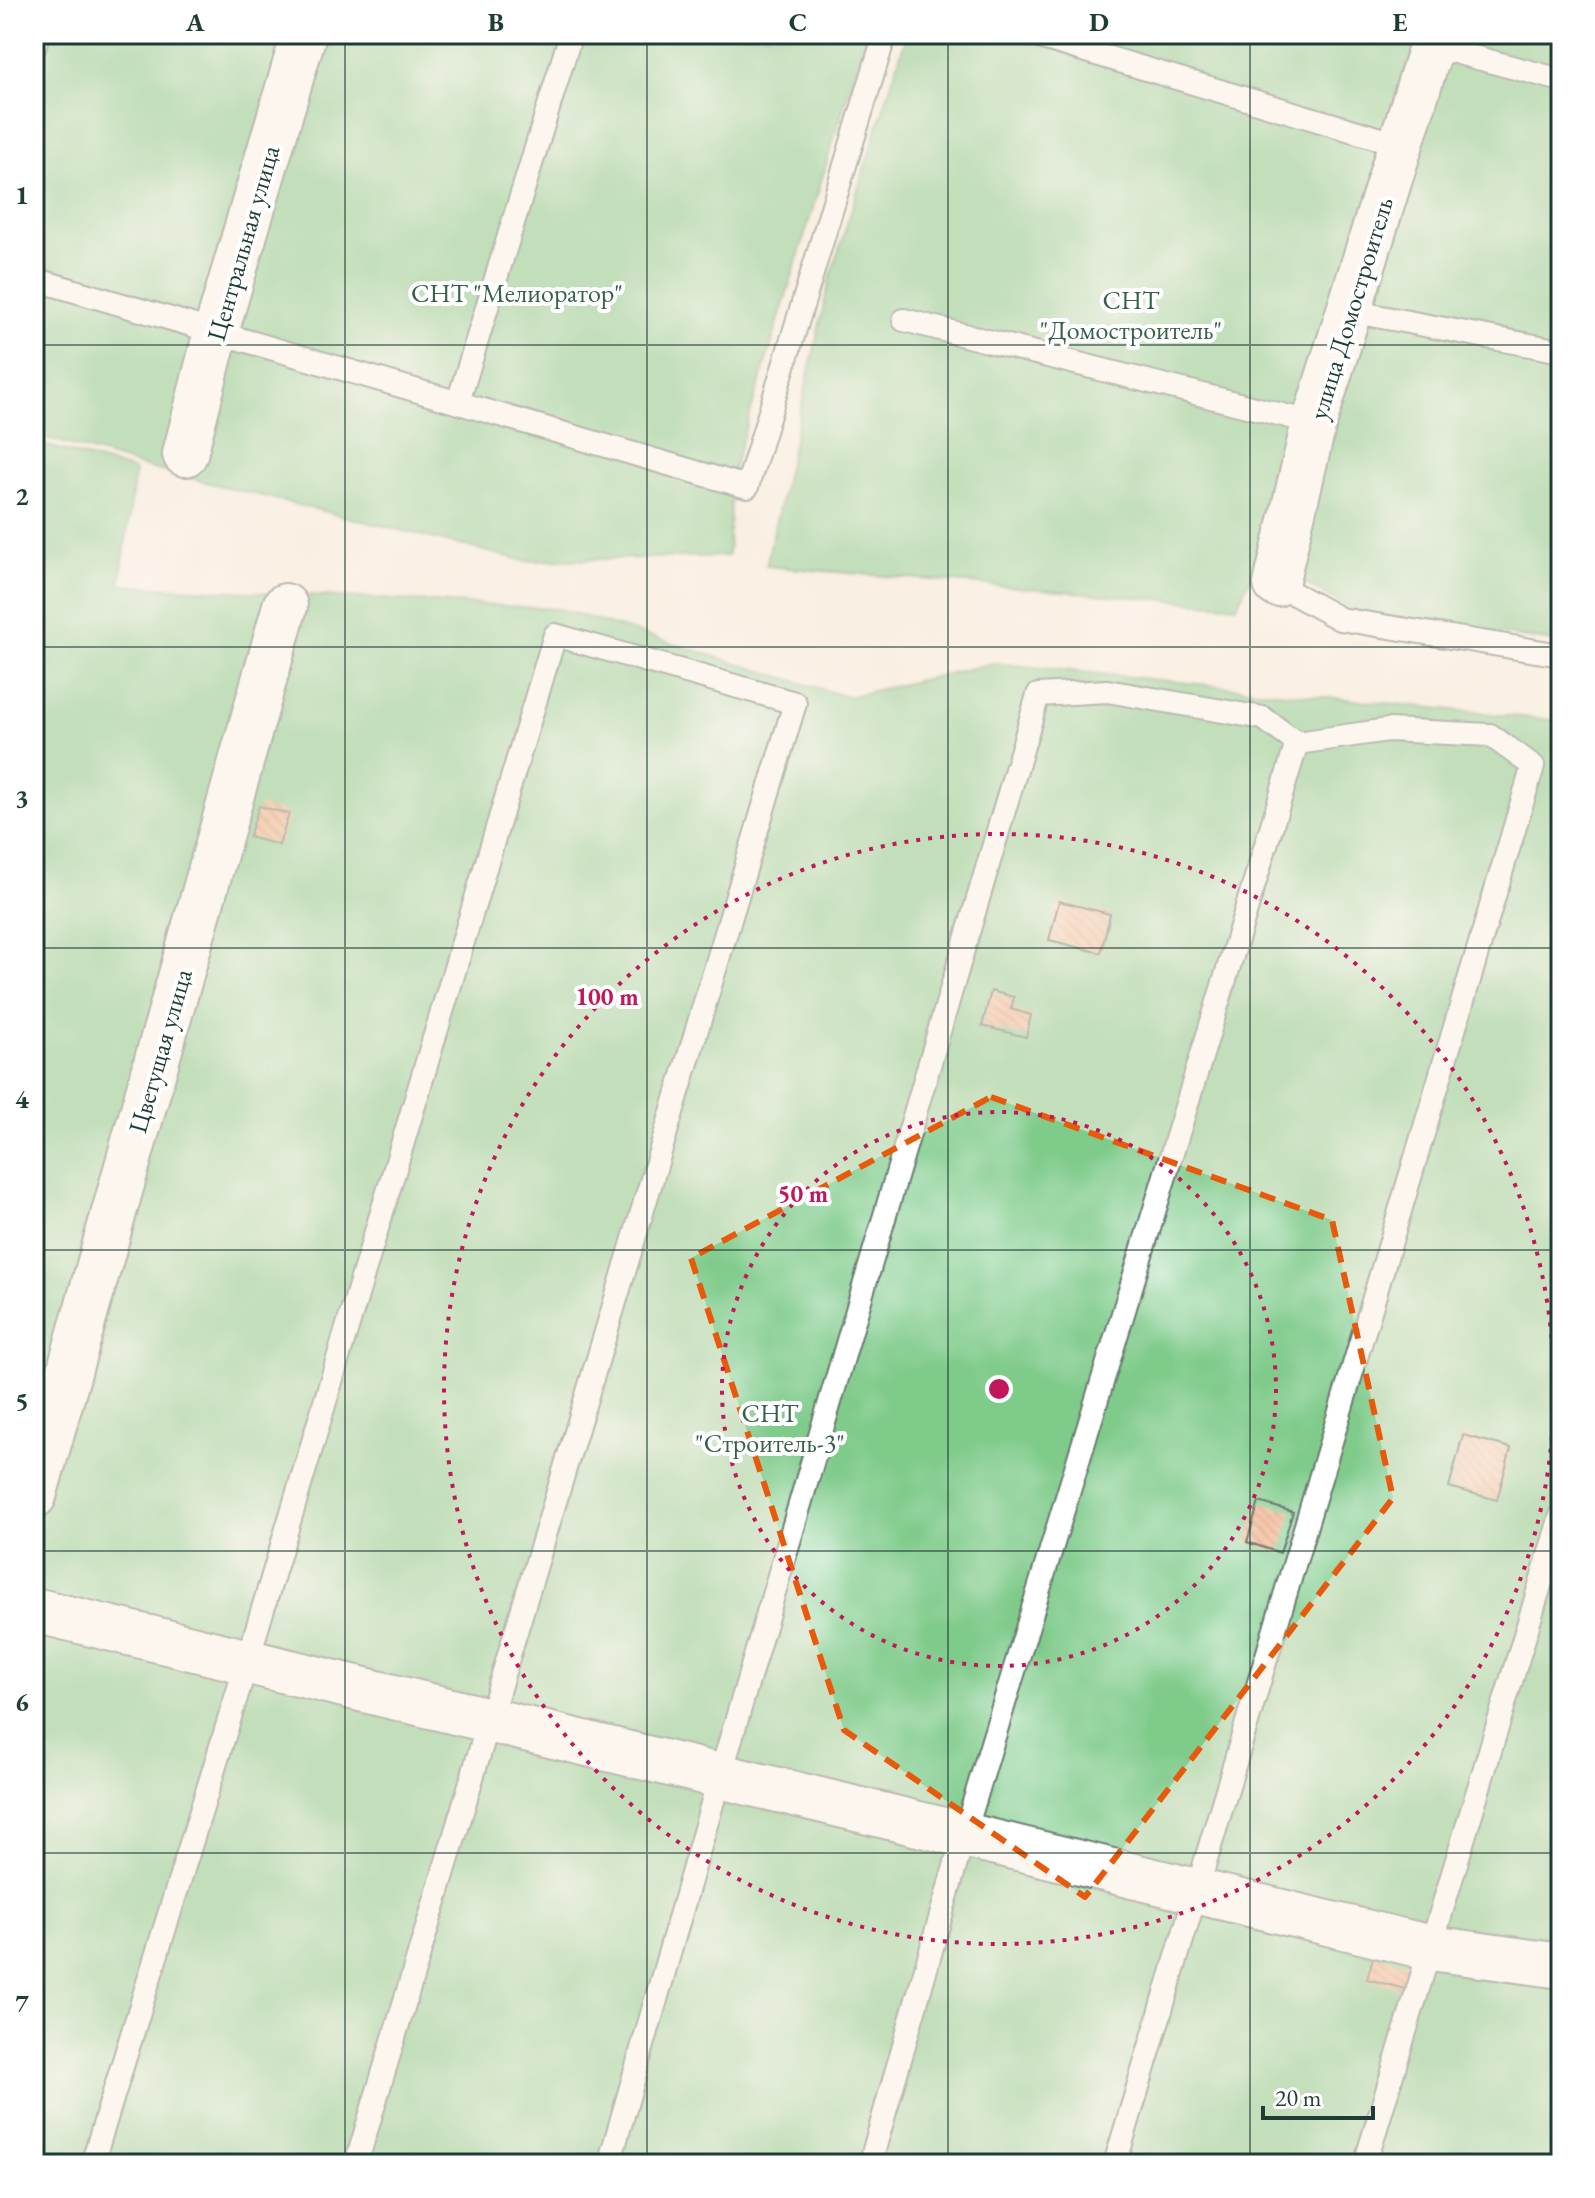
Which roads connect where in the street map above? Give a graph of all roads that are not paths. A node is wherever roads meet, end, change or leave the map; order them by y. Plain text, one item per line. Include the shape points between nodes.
1 (38, 34) edge
2 (304, 34) edge
3 (571, 34) edge
4 (885, 34) edge
5 (1029, 34) edge
6 (1434, 40) edge
7 (34, 48) edge
8 (1561, 80) edge
9 (1401, 145) junction
10 (34, 279) edge
11 (1350, 311) junction
12 (904, 320) dead end
13 (216, 332) junction
14 (1561, 351) edge
15 (458, 402) junction
16 (1314, 423) junction
17 (185, 454) dead end
18 (1276, 584) joint
19 (285, 606) dead end
20 (1561, 655) edge
21 (1297, 743) junction
22 (34, 1496) edge
23 (1561, 1516) edge
24 (34, 1610) edge
25 (247, 1662) junction
26 (489, 1720) junction
27 (720, 1776) junction
28 (964, 1835) junction
29 (1197, 1891) junction
30 (1431, 1948) junction
31 (1561, 1966) edge
32 (92, 2164) edge
33 (356, 2164) edge
34 (609, 2164) edge
35 (870, 2164) edge
36 (1115, 2164) edge
37 (1365, 2164) edge

1 - 7 lane
2 - 13 street, Центральная улица
3 - 15 lane
4 - 15 lane via 747,487
5 - 9 lane
6 - 8 lane
6 - 9 street, улица Домостроитель
9 - 11 street, улица Домостроитель
10 - 13 lane
11 - 14 lane
11 - 16 street, улица Домостроитель
12 - 16 lane
13 - 15 lane
13 - 17 street, Центральная улица
16 - 18 street, улица Домостроитель
18 - 20 lane via 1340,619
19 - 22 street, Цветущая улица
21 - 27 lane via 1263,718 1107,691 1038,695
21 - 28 lane
21 - 29 lane via 1388,730 1490,735 1533,766
23 - 30 lane
24 - 25 street
25 - 26 street
25 - 26 lane via 555,635 795,703
25 - 32 lane
26 - 27 street
26 - 33 lane
27 - 28 street
27 - 34 lane
28 - 29 street
28 - 35 lane
29 - 30 street
29 - 36 lane
30 - 31 street
30 - 37 lane

